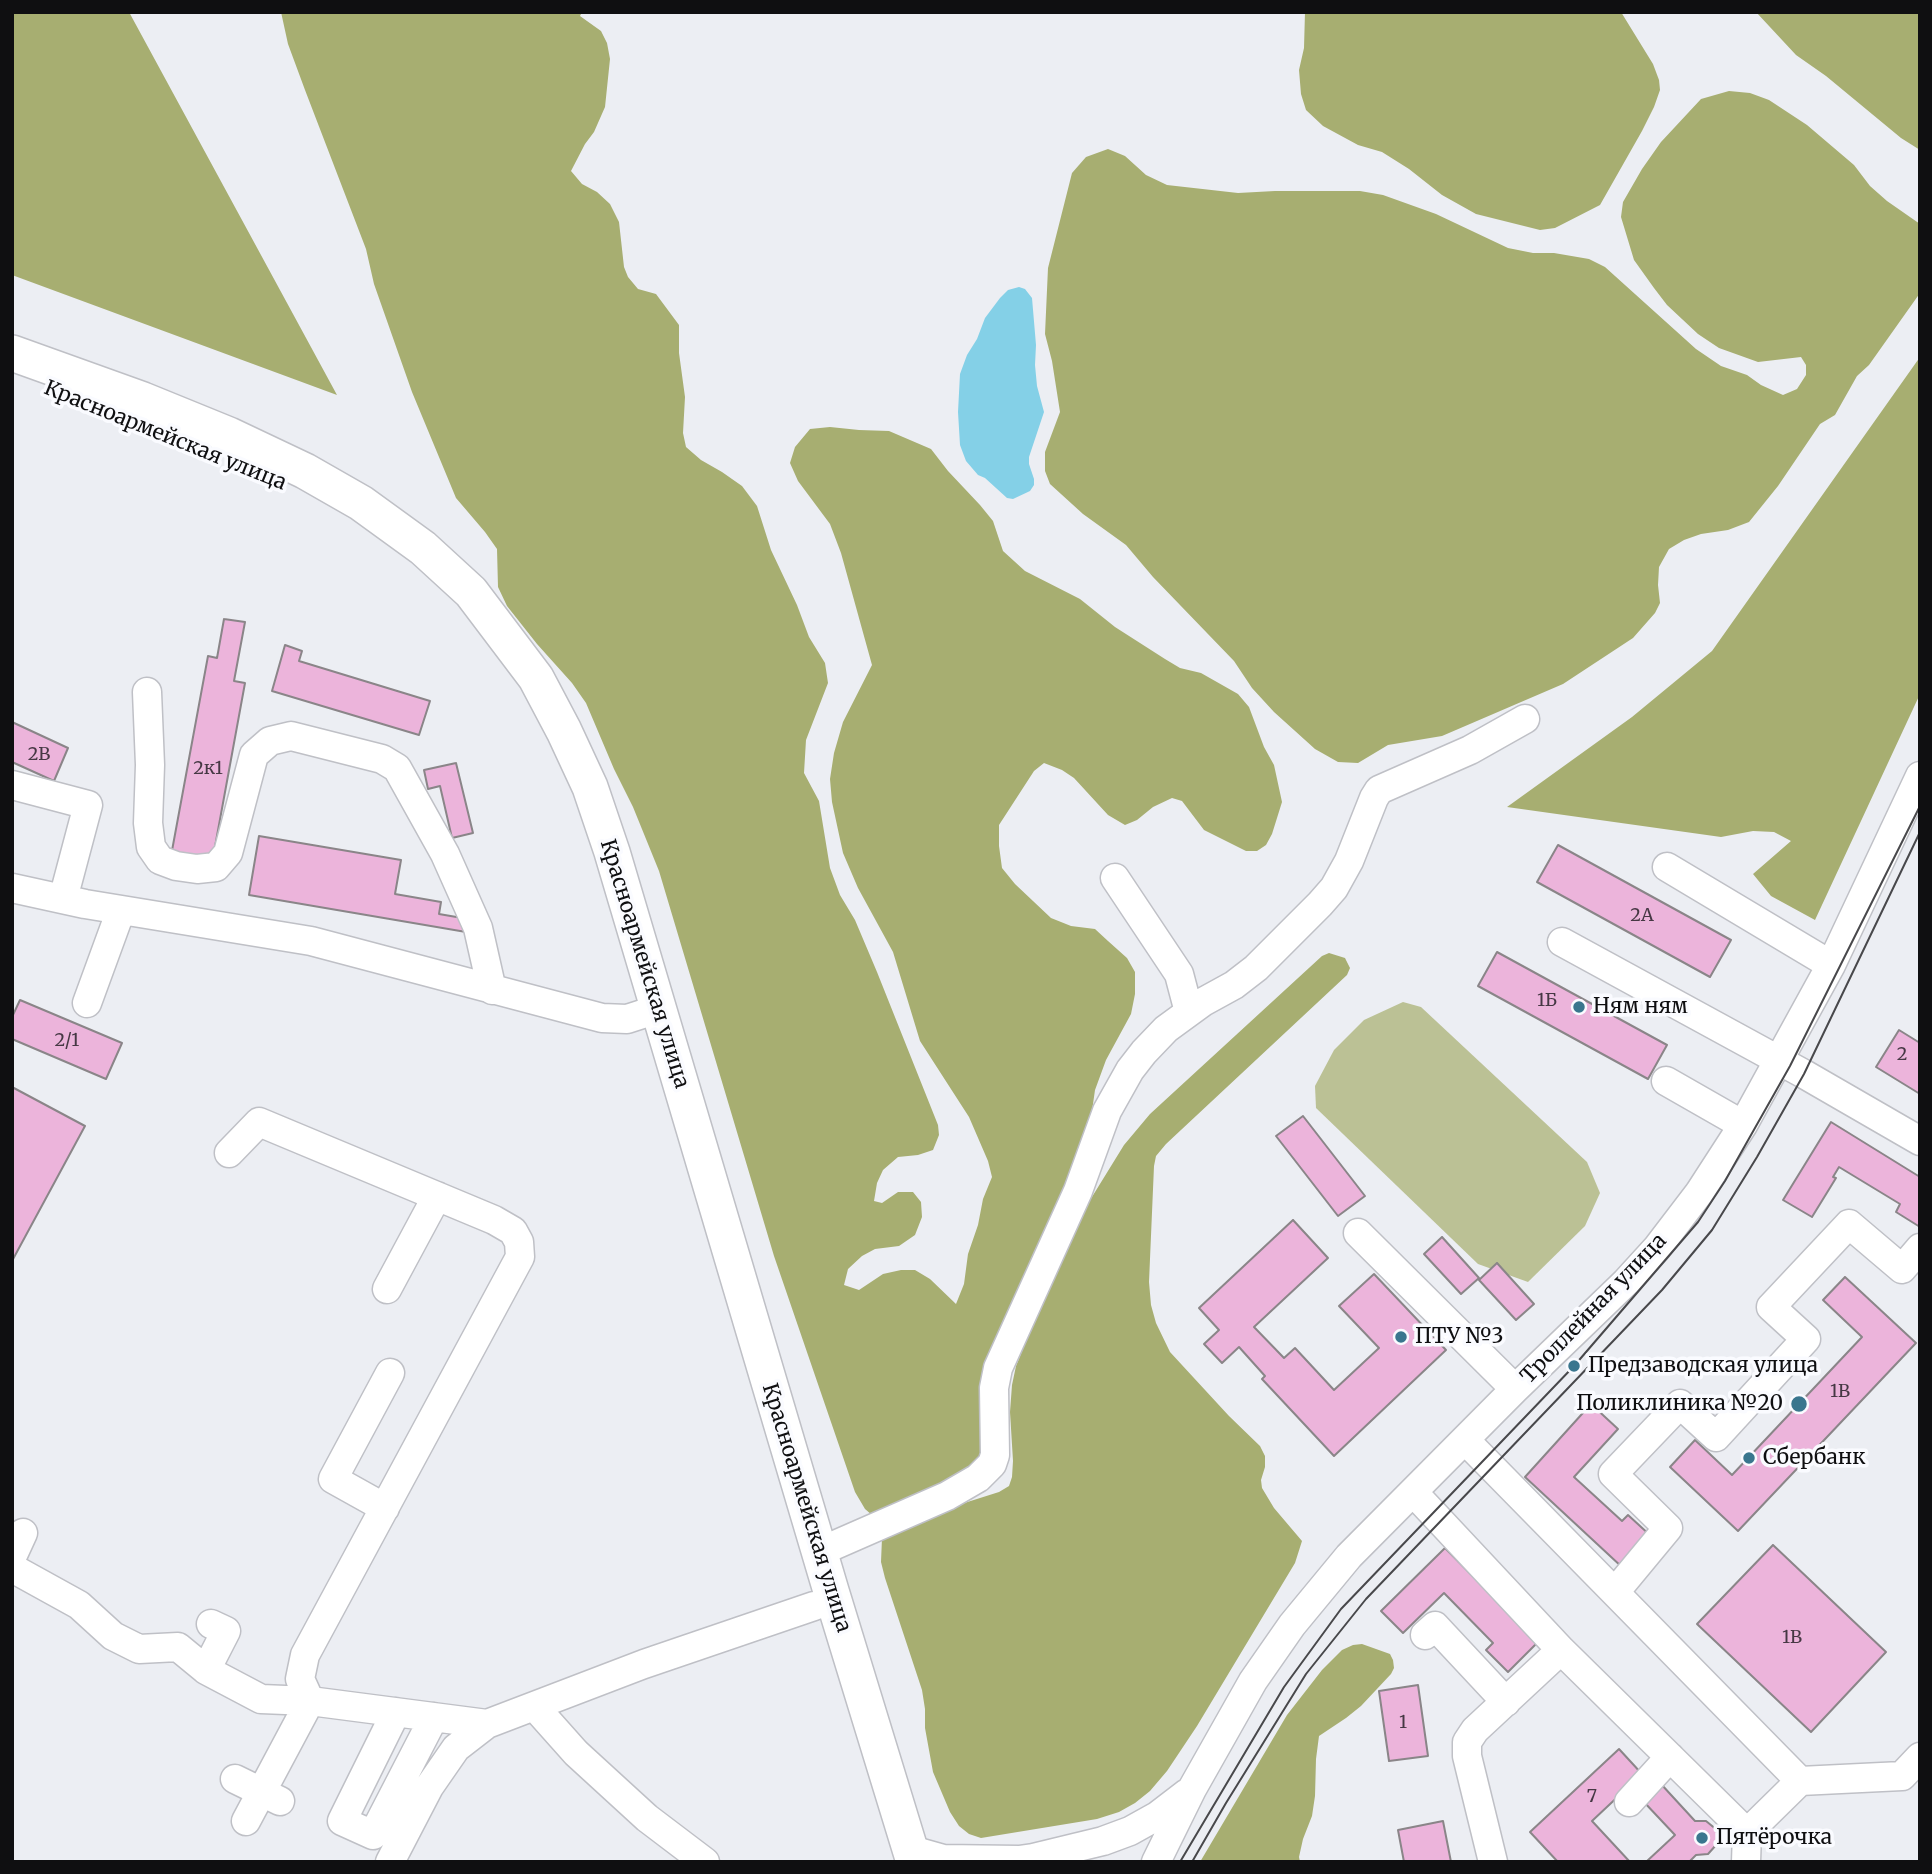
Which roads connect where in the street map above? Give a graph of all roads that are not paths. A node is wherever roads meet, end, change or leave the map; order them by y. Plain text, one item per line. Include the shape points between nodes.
1 (12, 353) edge
2 (12, 374) edge
3 (147, 692) dead end
4 (1525, 719) dead end
5 (1920, 776) edge
6 (12, 785) edge
7 (1911, 817) edge
8 (1667, 867) dead end
9 (1115, 877) dead end
10 (12, 888) edge
11 (63, 899) junction
12 (121, 910) junction
13 (1562, 942) dead end
14 (1831, 965) junction
15 (492, 990) junction
16 (88, 1003) dead end
17 (1189, 1012) junction
18 (649, 1013) junction
19 (1779, 1061) junction
20 (1667, 1081) dead end
21 (1743, 1125) junction
22 (1920, 1141) edge
23 (229, 1153) dead end
24 (437, 1196) junction
25 (1358, 1233) dead end
26 (1920, 1248) edge
27 (387, 1289) dead end
28 (390, 1373) dead end
29 (1515, 1389) junction
30 (1465, 1440) junction
31 (1413, 1492) junction
32 (385, 1508) junction
33 (820, 1552) junction
34 (12, 1569) edge
35 (1615, 1592) junction
36 (819, 1598) junction
37 (211, 1624) dead end
38 (1425, 1635) dead end
39 (1561, 1650) junction
40 (206, 1670) junction
41 (310, 1701) junction
42 (1506, 1702) junction
43 (535, 1707) junction
44 (396, 1712) junction
45 (434, 1717) junction
46 (487, 1724) junction
47 (1670, 1757) junction
48 (1914, 1775) edge
49 (235, 1779) dead end
50 (1800, 1781) junction
51 (1192, 1789) junction
52 (271, 1797) junction
53 (1629, 1802) dead end
54 (246, 1821) dead end
55 (1747, 1833) junction
56 (905, 1858) edge
57 (1027, 1860) edge
58 (390, 1862) edge
59 (705, 1862) edge
60 (1156, 1862) edge
61 (1493, 1862) edge
62 (1746, 1862) edge

1 - 18 main road, Красноармейская улица via 143,400 305,471 371,510 423,548 471,592 536,678 590,788 612,852
2 - 18 main road, Красноармейская улица via 148,424 283,483 375,536 449,598 507,672 539,723 571,793
3 - 15 street via 148,823 150,846 160,860 197,869 216,867 228,853 254,755 270,741 291,736 382,759 397,768 445,854 478,928
4 - 17 street via 1470,750 1379,790 1334,888 1256,968
5 - 7 street, Троллейная улица
6 - 11 street via 88,805
7 - 14 street, Троллейная улица
8 - 14 street
9 - 17 street via 1179,974
10 - 11 street
11 - 12 street
12 - 15 street via 311,941
12 - 16 street
13 - 19 street
14 - 19 street, Троллейная улица
15 - 18 street via 602,1018 627,1019
17 - 33 street via 1144,1052 1107,1111 1078,1191 998,1368 992,1464 947,1496
18 - 33 main road, Красноармейская улица
18 - 36 main road, Красноармейская улица
19 - 21 street, Троллейная улица
19 - 22 street
20 - 21 street
21 - 29 street, Троллейная улица via 1657,1248
23 - 24 street via 259,1122
24 - 27 street
24 - 32 street via 513,1231 520,1257
25 - 29 street
26 - 35 street via 1902,1269 1849,1224 1771,1307 1807,1339 1716,1437 1680,1404 1613,1474 1668,1528
28 - 32 street via 333,1479
29 - 30 street, Троллейная улица
30 - 31 street, Троллейная улица
30 - 35 street
31 - 39 street
31 - 51 street, Троллейная улица via 1349,1556 1292,1625 1253,1681
32 - 41 street via 305,1655 300,1679
33 - 36 main road, Красноармейская улица
34 - 40 street via 79,1605 113,1636 139,1648 178,1647
35 - 50 street
36 - 43 street
36 - 56 main road, Красноармейская улица
37 - 40 street via 226,1631
38 - 42 street via 1435,1626
39 - 42 street
39 - 47 street
40 - 41 street via 261,1699
41 - 44 street
41 - 52 street
42 - 61 street via 1467,1742
43 - 46 street
43 - 59 street via 626,1800
44 - 45 street
44 - 45 street via 342,1821 373,1835
45 - 46 street
46 - 58 street via 456,1748 429,1787
47 - 53 street
47 - 55 street
48 - 50 street
49 - 52 street
50 - 55 street
51 - 57 street via 1130,1831
51 - 60 street, Троллейная улица
52 - 54 street
55 - 62 street
56 - 57 street

